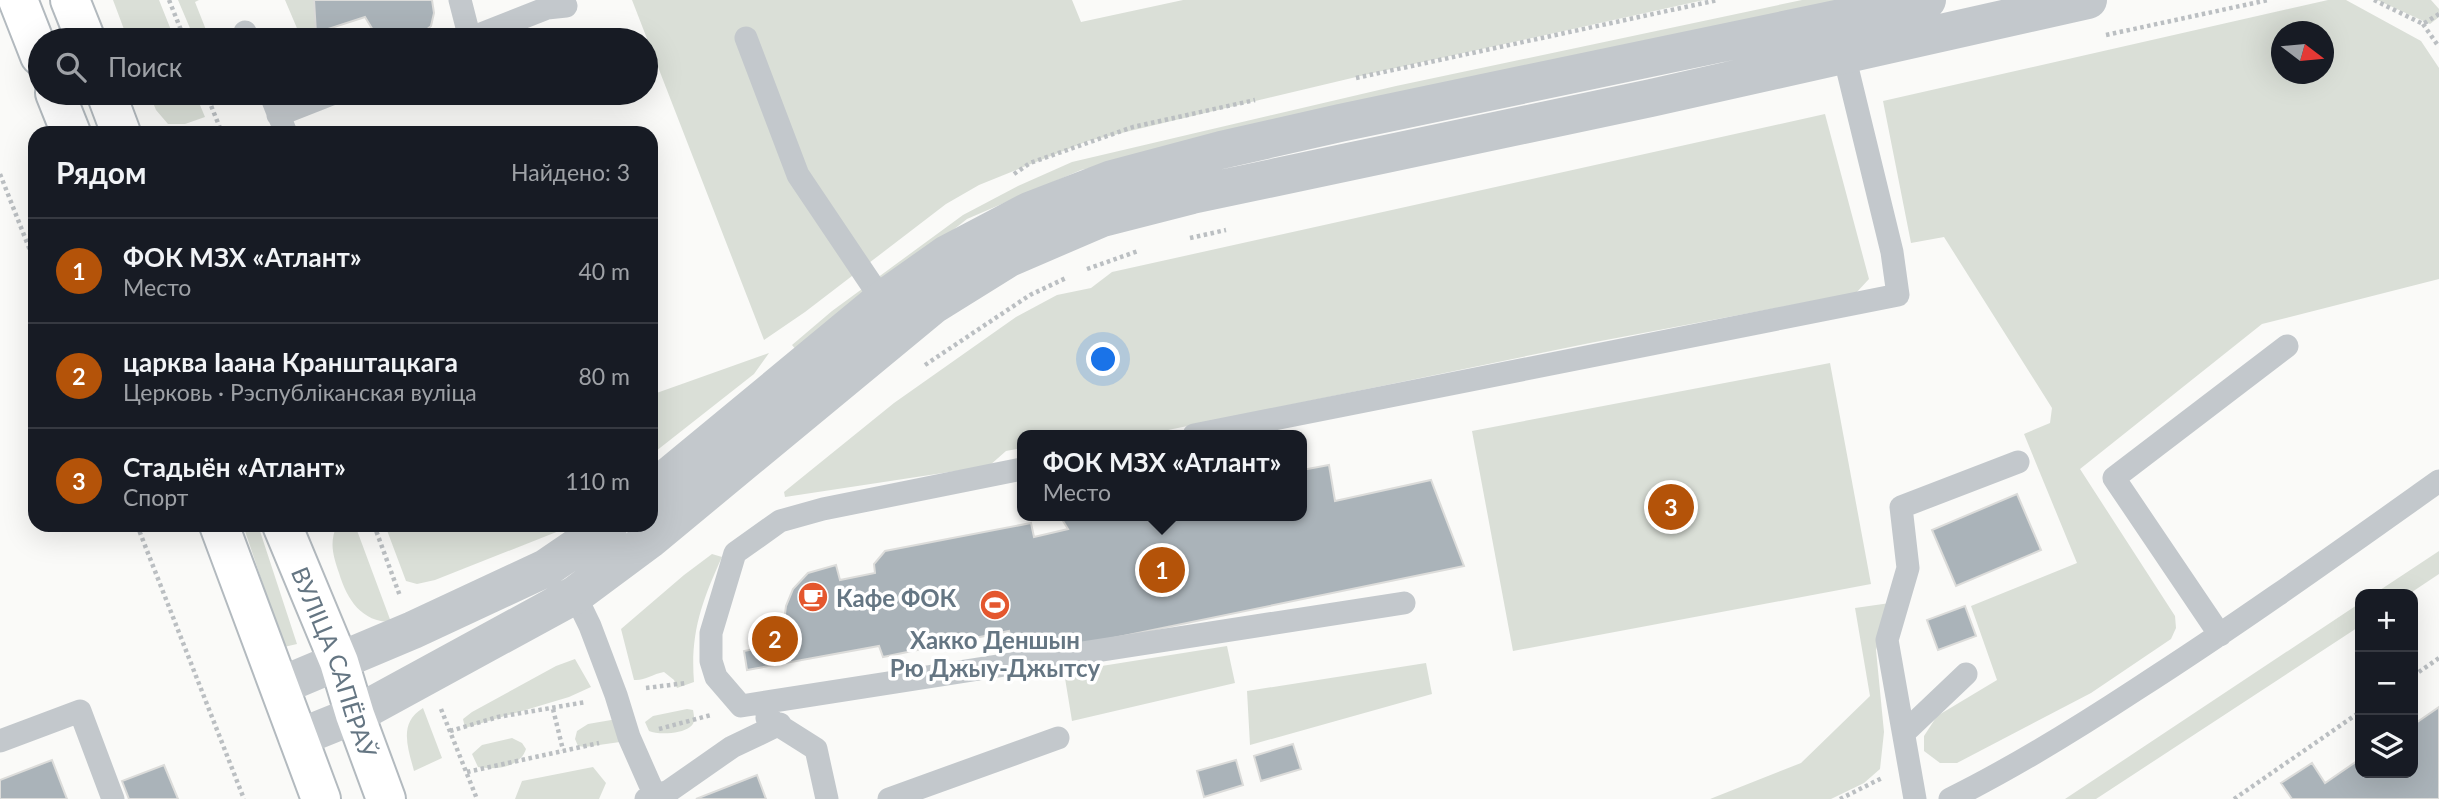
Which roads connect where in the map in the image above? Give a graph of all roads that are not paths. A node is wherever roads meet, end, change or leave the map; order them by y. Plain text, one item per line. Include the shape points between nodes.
1 (18, 0) edge
2 (70, 0) edge
3 (460, 0) edge
4 (1927, 0) edge
5 (2088, 0) edge
6 (566, 6) dead end
7 (29, 28) edge
8 (81, 28) edge
9 (466, 28) edge
10 (496, 28) edge
11 (746, 38) dead end
12 (1844, 55) junction
13 (60, 105) edge
14 (110, 105) edge
15 (273, 105) edge
16 (314, 105) edge
17 (68, 126) edge
18 (118, 126) edge
19 (278, 126) edge
20 (280, 126) edge
21 (883, 300) junction
22 (2287, 346) dead end
23 (1219, 430) edge
24 (2018, 462) dead end
25 (1017, 470) edge
26 (2439, 481) edge
27 (658, 485) edge
28 (222, 532) edge
29 (285, 532) edge
30 (599, 532) edge
31 (559, 559) junction
32 (575, 595) junction
33 (1404, 603) dead end
34 (2220, 635) junction
35 (339, 662) junction
36 (1966, 674) dead end
37 (280, 685) junction
38 (741, 706) junction
39 (355, 715) junction
40 (780, 724) junction
41 (1905, 732) junction
42 (298, 738) junction
43 (1058, 738) dead end
44 (0, 741) edge
45 (650, 798) edge
46 (113, 799) edge
47 (321, 799) edge
48 (386, 799) edge
49 (827, 799) edge
50 (889, 799) edge
51 (1915, 799) edge
52 (1950, 799) edge

1 - 7 main road
2 - 8 main road
3 - 9 lane
4 - 21 street via 1340,123 1112,179 1029,211 947,254
5 - 12 street
6 - 10 lane via 547,8
11 - 21 lane via 798,175
12 - 23 lane via 1892,252 1898,295
12 - 32 street via 1102,218 1009,258 932,306 649,540
13 - 17 main road
14 - 18 main road
15 - 19 lane
16 - 20 lane
21 - 27 street
22 - 34 lane via 2114,478
24 - 41 lane via 1901,507 1909,568 1887,640
25 - 38 lane via 780,521 735,553 712,633 711,661 716,677
26 - 34 lane
28 - 37 main road
29 - 35 main road, ВУЛІЦА САПЁРАЎ
30 - 31 street
31 - 32 street
31 - 35 street
32 - 39 street
32 - 45 lane via 616,695
33 - 38 lane
34 - 52 lane via 2049,746
35 - 37 street
35 - 39 main road, ВУЛІЦА САПЁРАЎ
36 - 41 lane
37 - 42 main road
38 - 40 lane
39 - 42 street
39 - 48 main road, ВУЛІЦА САПЁРАЎ
40 - 45 lane via 732,747 669,791
40 - 49 lane via 816,749
41 - 51 lane
42 - 47 main road
43 - 50 lane
44 - 46 lane via 80,711

